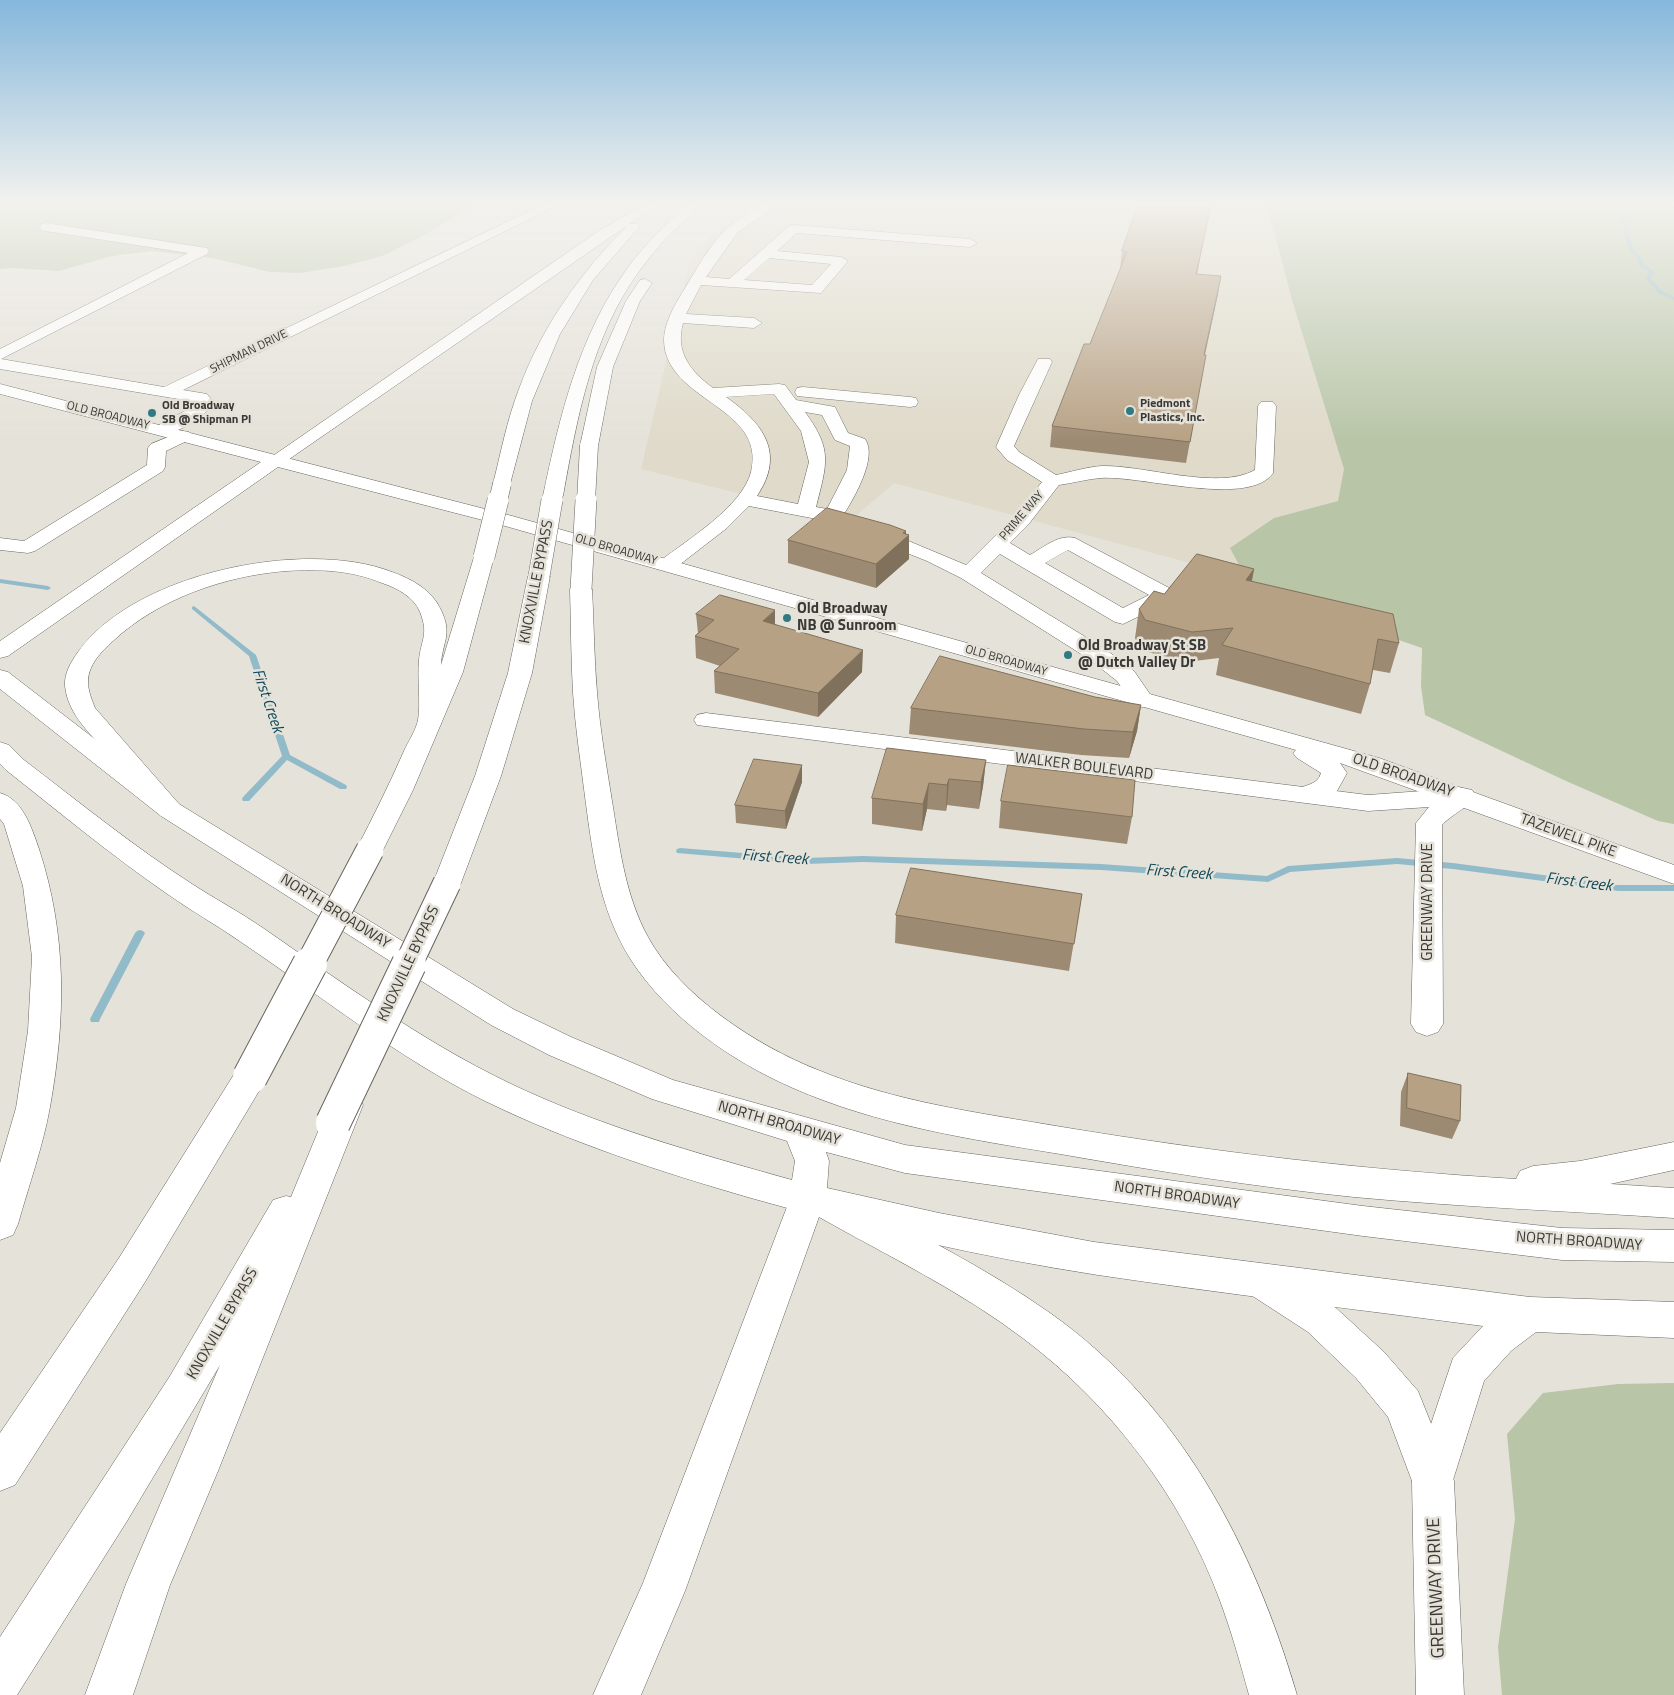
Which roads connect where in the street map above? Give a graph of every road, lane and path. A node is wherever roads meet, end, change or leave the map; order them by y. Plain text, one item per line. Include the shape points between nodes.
1 (138, 284) edge
2 (389, 284) edge
3 (531, 284) edge
4 (585, 284) edge
5 (625, 284) edge
6 (643, 284) edge
7 (695, 284) edge
8 (745, 284) edge
9 (821, 284) edge
10 (678, 318) junction
11 (754, 323) dead end
12 (0, 355) edge
13 (1044, 362) dead end
14 (0, 364) edge
15 (0, 388) edge
16 (779, 389) junction
17 (166, 392) junction
18 (711, 393) junction
19 (910, 402) dead end
20 (790, 404) junction
21 (1267, 406) dead end
22 (163, 430) junction
23 (183, 436) junction
24 (276, 460) junction
25 (1053, 481) junction
26 (745, 499) junction
27 (806, 510) junction
28 (832, 516) junction
29 (0, 544) edge
30 (998, 544) junction
31 (1030, 563) junction
32 (667, 565) junction
33 (968, 574) junction
34 (64, 607) junction
35 (0, 628) edge
36 (0, 651) edge
37 (0, 677) edge
38 (1142, 700) junction
39 (430, 717) junction
40 (706, 720) dead end
41 (1237, 726) junction
42 (0, 750) edge
43 (1306, 794) junction
44 (1463, 796) junction
45 (0, 801) edge
46 (170, 810) junction
47 (1670, 874) edge
48 (1428, 1024) dead end
49 (364, 1060) junction
50 (801, 1131) junction
51 (1674, 1156) edge
52 (1470, 1189) junction
53 (818, 1201) junction
54 (1674, 1203) edge
55 (0, 1224) edge
56 (1674, 1246) edge
57 (1261, 1281) junction
58 (1530, 1314) junction
59 (1674, 1320) edge
60 (0, 1470) edge
61 (1433, 1481) junction
62 (0, 1679) edge
63 (109, 1695) edge
64 (617, 1695) edge
65 (1273, 1695) edge
66 (1440, 1695) edge

1 - 12 main road
2 - 17 main road, SHIPMAN DRIVE
3 - 24 main road
4 - 39 main road, bridge via 564,312 532,374 452,672
5 - 49 main road, KNOXVILLE BYPASS, bridge via 602,321 578,381 566,428 520,673 488,776 447,883
6 - 52 main road, bridge via 605,367 589,446 581,589 586,708 606,860 626,924 644,956 668,984 699,1013 771,1063 856,1098 911,1114 1140,1155 1317,1178
7 - 10 main road
8 - 9 main road via 816,290
10 - 11 main road
10 - 18 main road via 672,348 679,363
13 - 25 main road, PRIME WAY via 1005,447 1012,456
14 - 17 main road
15 - 22 main road, OLD BROADWAY
16 - 18 main road
16 - 19 main road
16 - 20 main road
17 - 22 main road via 201,398 206,403
18 - 26 main road via 753,427 762,449 756,483
20 - 27 main road via 810,431 818,462
20 - 28 main road via 829,411 841,436 859,443 861,452 843,502
21 - 25 main road via 1264,473 1248,482 1223,484 1102,472
22 - 23 main road, OLD BROADWAY
23 - 24 main road, OLD BROADWAY
23 - 29 main road via 158,448 156,467 28,547
24 - 32 main road, OLD BROADWAY
24 - 34 main road
25 - 30 main road, PRIME WAY
26 - 27 main road
26 - 32 main road
27 - 28 main road
28 - 33 main road via 929,554
30 - 31 main road
30 - 33 main road, PRIME WAY
31 - 31 main road via 1123,617 1165,595 1068,542
32 - 38 main road, OLD BROADWAY
33 - 38 main road via 1098,654 1126,676
34 - 35 main road
34 - 36 main road
37 - 46 main road, NORTH BROADWAY
38 - 41 main road, OLD BROADWAY
39 - 46 main road via 430,658 436,639 435,623 430,607 408,587 381,573 319,565 263,568 200,582 171,593 122,620 87,653 77,673 77,689 85,712
39 - 60 main road, bridge via 400,790 250,1077 132,1270
40 - 43 main road, WALKER BOULEVARD
41 - 43 main road via 1309,754 1330,766 1334,773 1330,785
41 - 44 main road, OLD BROADWAY via 1370,763
42 - 53 main road via 116,844 181,890 250,933 340,997 479,1082 550,1115 682,1164
43 - 44 main road, WALKER BOULEVARD via 1368,803
44 - 47 main road, TAZEWELL PIKE
44 - 48 main road, GREENWAY DRIVE via 1440,810 1429,823
45 - 55 main road via 17,823 37,886 47,957 44,1032 33,1108
46 - 50 main road, NORTH BROADWAY via 502,1017 560,1046 664,1090
49 - 62 main road, KNOXVILLE BYPASS, bridge via 252,1275 148,1451
49 - 63 main road via 148,1584
50 - 53 main road via 812,1161
50 - 56 main road, NORTH BROADWAY via 905,1159 1344,1219 1562,1244
51 - 52 main road via 1580,1176
52 - 54 main road
53 - 57 main road via 939,1229 1094,1258
53 - 64 main road
53 - 65 main road via 990,1295 1038,1327 1085,1366 1130,1411 1170,1464 1207,1523 1239,1589
57 - 58 main road
57 - 61 main road via 1322,1320 1370,1365 1404,1405
58 - 59 main road
58 - 61 main road via 1497,1338 1467,1371
61 - 66 main road, GREENWAY DRIVE

